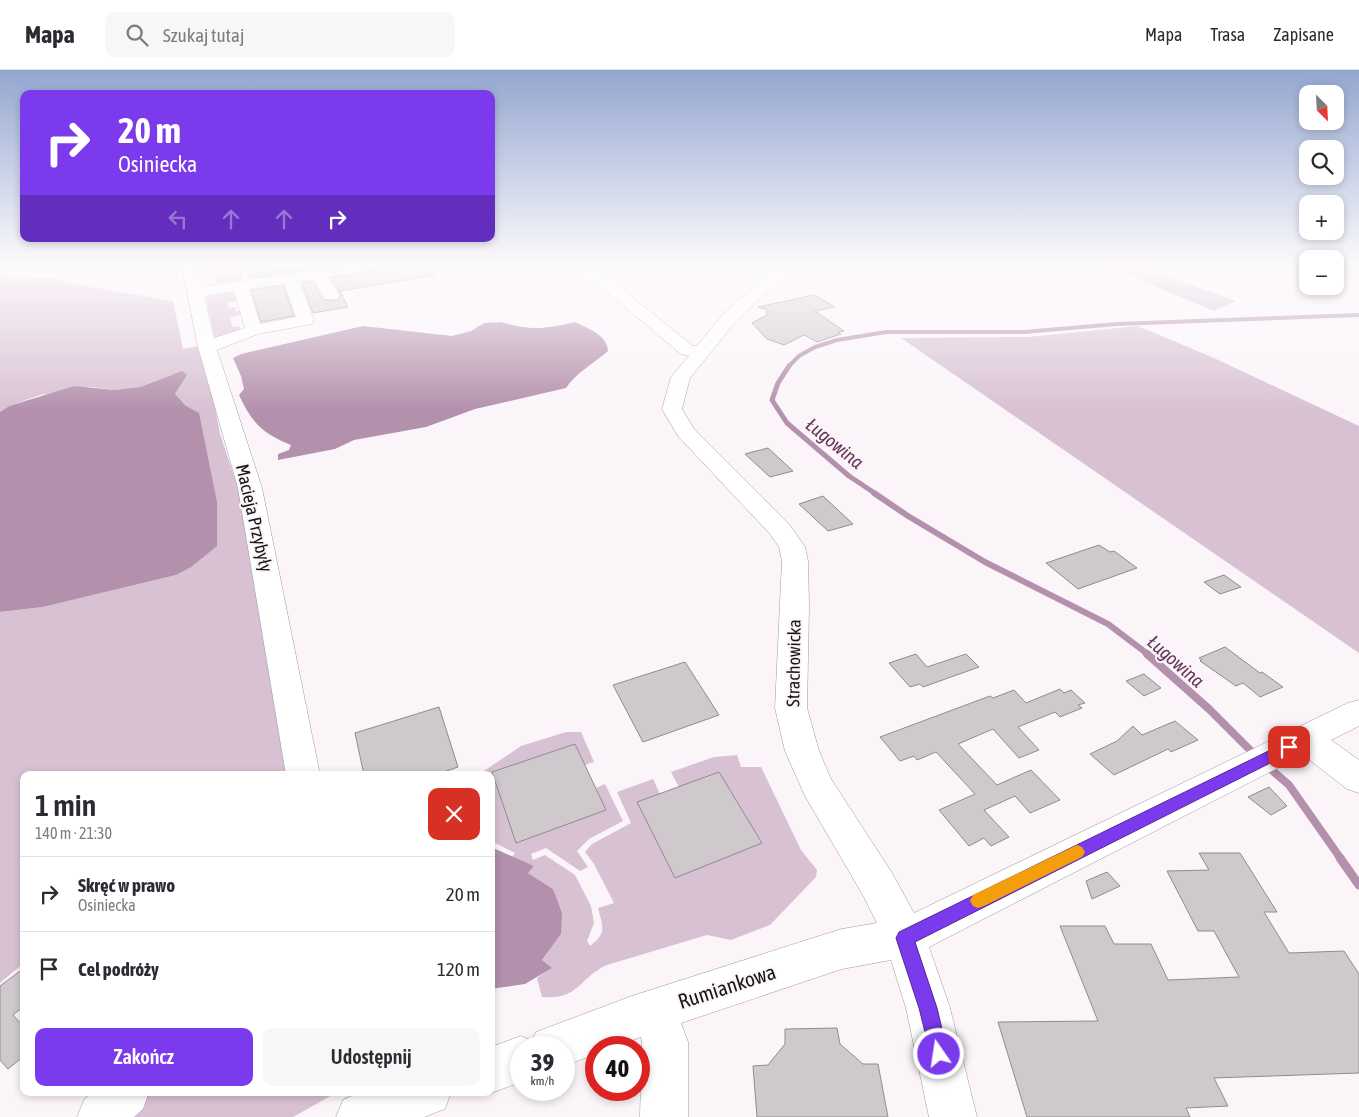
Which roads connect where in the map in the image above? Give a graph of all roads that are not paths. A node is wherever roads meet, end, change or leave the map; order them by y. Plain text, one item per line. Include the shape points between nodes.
1 (199, 315) edge
2 (249, 315) edge
3 (304, 315) edge
4 (644, 315) edge
5 (732, 315) edge
6 (254, 330) junction
7 (207, 347) junction
8 (702, 353) junction
9 (1359, 712) edge
10 (1305, 739) junction
11 (302, 771) edge
12 (1359, 779) edge
13 (905, 938) junction
14 (655, 1011) junction
15 (575, 1040) edge
16 (510, 1063) edge
17 (495, 1069) edge
18 (122, 1096) edge
19 (416, 1096) edge
20 (377, 1109) edge
21 (101, 1117) edge
22 (664, 1117) edge
23 (953, 1117) edge

1 - 7 street, Macieja Przybyły
2 - 6 street
3 - 6 street via 306,320
4 - 8 street via 687,350
5 - 8 street, Strachowicka
6 - 7 street
7 - 11 street, Macieja Przybyły via 250,488
8 - 13 street, Strachowicka via 682,377 672,409 685,432 780,528 792,547 795,607 791,708 802,751 817,786 878,885
9 - 10 street, Rumiankowa
10 - 12 street
10 - 13 street, Rumiankowa
13 - 14 street, Rumiankowa via 842,949
13 - 23 street, Strachowicka via 928,1008
14 - 15 street, Rumiankowa
14 - 22 street via 665,1042
16 - 17 street
18 - 21 street
19 - 20 street

